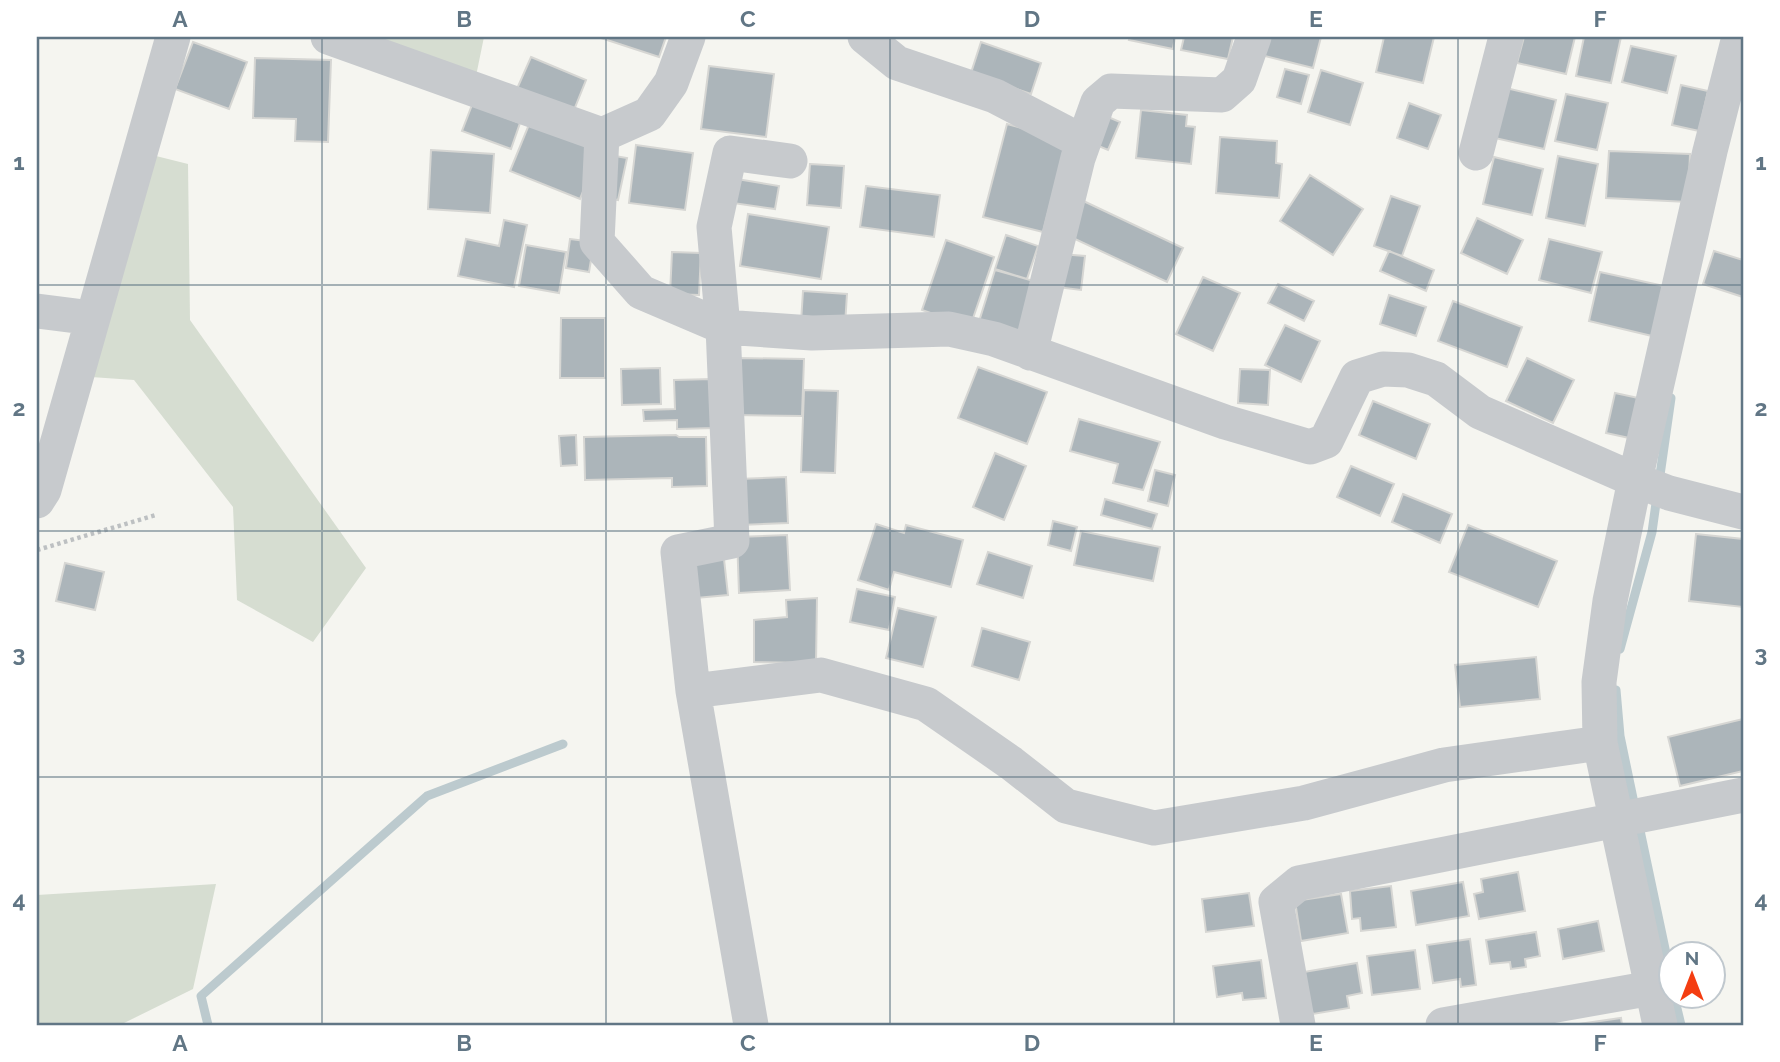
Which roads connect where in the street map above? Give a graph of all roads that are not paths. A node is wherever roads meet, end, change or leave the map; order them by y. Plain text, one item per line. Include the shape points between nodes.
1 (173, 37) edge
2 (328, 37) edge
3 (688, 37) edge
4 (865, 37) edge
5 (1254, 37) edge
6 (1506, 37) edge
7 (1733, 40) edge
8 (602, 135) junction
9 (1083, 142) junction
10 (1476, 153) dead end
11 (790, 161) dead end
12 (37, 311) edge
13 (92, 318) junction
14 (723, 327) junction
15 (1030, 353) junction
16 (1635, 480) junction
17 (37, 501) edge
18 (1743, 512) edge
19 (693, 691) junction
20 (1600, 743) junction
21 (1743, 795) edge
22 (1617, 822) junction
23 (1652, 988) junction
24 (751, 1025) edge
25 (1298, 1025) edge
26 (1443, 1025) edge
27 (1660, 1025) edge

1 - 13 street
2 - 8 street
3 - 8 street via 671,83 649,114
4 - 9 street via 897,63 995,96
5 - 9 street via 1239,79 1222,94 1111,91 1098,102
6 - 10 street
7 - 16 street
8 - 14 street via 597,242 640,292
9 - 15 street
11 - 14 street via 730,153 714,227
12 - 13 street
13 - 17 street via 44,490
14 - 15 street via 812,333 949,329
14 - 19 street via 732,541 678,551
15 - 16 street via 1310,447 1326,441 1357,377 1383,369 1408,370 1436,379 1480,412
16 - 18 street
16 - 20 street via 1599,682
19 - 20 street via 821,675 926,704 1066,806 1154,828 1304,803 1444,765
19 - 24 street
20 - 22 street
21 - 22 street
22 - 23 street
22 - 25 street via 1299,883 1276,902
23 - 26 street
23 - 27 street

